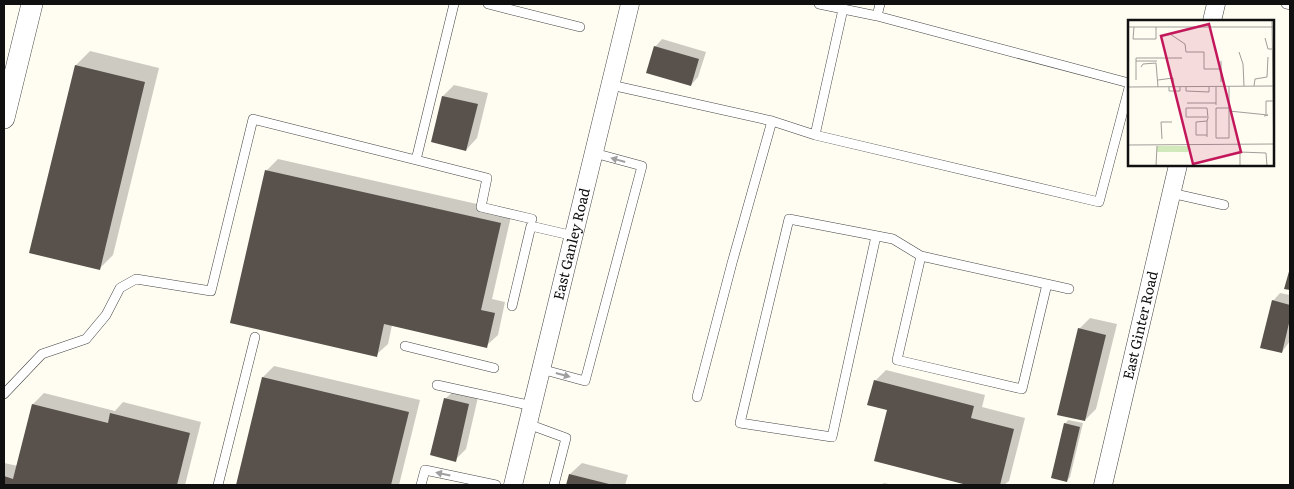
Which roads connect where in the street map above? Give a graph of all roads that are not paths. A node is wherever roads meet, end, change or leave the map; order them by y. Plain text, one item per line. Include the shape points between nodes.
1 (32, 4) edge
2 (454, 4) edge
3 (488, 4) edge
4 (630, 4) edge
5 (819, 4) edge
6 (880, 4) edge
7 (1216, 4) edge
8 (1286, 4) edge
9 (1290, 4) edge
10 (843, 9) junction
11 (877, 16) junction
12 (1212, 20) edge
13 (580, 27) dead end
14 (1128, 83) edge
15 (611, 85) junction
16 (1128, 92) edge
17 (4, 118) edge
18 (772, 121) junction
19 (815, 135) junction
20 (594, 153) junction
21 (416, 160) junction
22 (1178, 166) edge
23 (1171, 193) junction
24 (1224, 205) dead end
25 (532, 219) dead end
26 (574, 236) junction
27 (876, 236) junction
28 (921, 256) junction
29 (1047, 284) junction
30 (1069, 288) dead end
31 (512, 306) dead end
32 (255, 337) dead end
33 (405, 346) dead end
34 (494, 368) dead end
35 (542, 369) junction
36 (437, 385) dead end
37 (4, 394) edge
38 (697, 397) dead end
39 (533, 406) junction
40 (528, 424) junction
41 (218, 485) edge
42 (421, 485) edge
43 (496, 485) edge
44 (513, 485) edge
45 (554, 485) edge
46 (1103, 485) edge

1 - 17 street
2 - 21 lane
3 - 13 lane
4 - 15 street, East Ganley Road
5 - 10 lane
6 - 11 lane
7 - 12 street
8 - 9 lane
10 - 11 lane
10 - 19 lane
11 - 14 lane
15 - 18 lane
15 - 20 street, East Ganley Road
16 - 19 lane via 1099,202
18 - 19 lane
18 - 38 lane
20 - 26 street, East Ganley Road
35 -> 20 lane via 585,381 642,166
21 - 25 lane via 487,178 481,207
21 - 37 lane via 254,119 210,291 136,278 120,288 106,315 86,339 42,354
22 - 23 street, East Ginter Road
23 - 24 lane
23 - 46 street, East Ginter Road
26 - 31 lane via 531,226
26 - 35 street, East Ganley Road
27 - 27 lane via 790,219 740,423 832,438
27 - 28 lane via 893,239
28 - 29 lane
28 - 29 lane via 896,360 1022,389
29 - 30 lane
32 - 41 lane
33 - 34 lane
35 - 39 street, East Ganley Road
36 - 39 lane
39 - 40 street, East Ganley Road
40 - 44 street, East Ganley Road
40 - 45 lane via 566,438
43 -> 42 lane via 425,470

